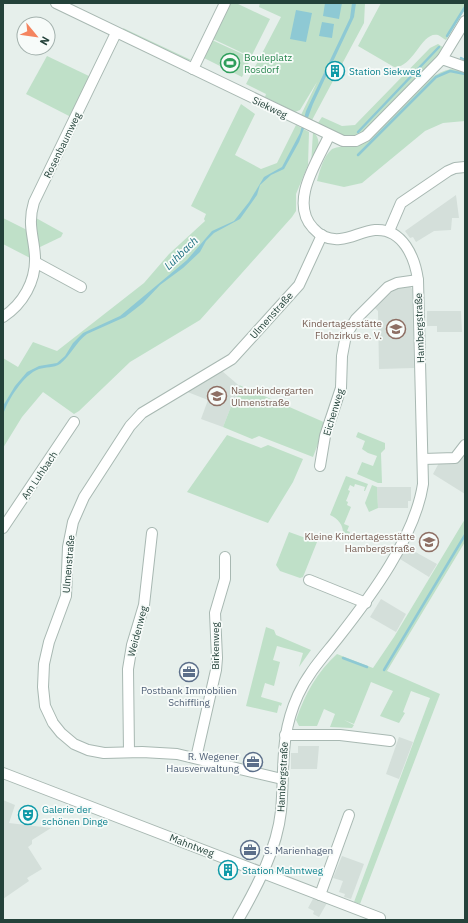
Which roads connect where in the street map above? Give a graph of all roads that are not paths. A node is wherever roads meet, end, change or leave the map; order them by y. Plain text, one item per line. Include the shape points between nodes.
1 (56, 3) edge
2 (225, 3) edge
3 (465, 21) edge
4 (116, 33) junction
5 (442, 59) junction
6 (465, 67) edge
7 (193, 69) junction
8 (329, 136) junction
9 (465, 167) edge
10 (389, 232) junction
11 (322, 235) junction
12 (35, 262) junction
13 (418, 280) junction
14 (81, 287) dead end
15 (3, 316) edge
16 (74, 422) dead end
17 (465, 444) edge
18 (423, 459) junction
19 (320, 466) dead end
20 (3, 528) edge
21 (152, 533) dead end
22 (225, 556) dead end
23 (309, 580) dead end
24 (366, 603) junction
25 (285, 735) junction
26 (390, 741) dead end
27 (129, 752) junction
28 (196, 758) junction
29 (3, 773) edge
30 (282, 779) junction
31 (349, 815) dead end
32 (262, 872) junction
33 (320, 895) junction
34 (380, 918) dead end
35 (238, 920) edge

1 - 4 street, Siekweg
2 - 7 street
3 - 5 street, Siekweg
4 - 7 street, Siekweg
4 - 12 street, Rosenbaumweg via 34,202 30,224
5 - 6 street
5 - 8 street, Siekweg via 363,138 347,142
7 - 8 street, Siekweg
8 - 11 street via 303,200 306,220
9 - 10 street via 448,171 407,198 397,209
10 - 11 street via 375,230 340,239
10 - 13 street, Hambergstraße via 400,238 408,249 414,260
11 - 27 street, Ulmenstraße via 298,284 227,364 159,402 136,419 84,497 73,522 68,547 66,596 49,642 44,664 42,688 45,706 57,729 74,744 99,753
12 - 14 street
12 - 15 street, Rosenbaumweg via 27,292 19,304
13 - 18 street, Hambergstraße
13 - 19 street, Eichenweg via 396,283 388,287 356,319 346,334 341,388 325,436
16 - 20 street, Am Luhbach
17 - 18 street via 455,458
18 - 24 street, Hambergstraße via 423,484 417,513
21 - 27 street, Weidenweg via 144,605 128,669
22 - 28 street, Birkenweg via 225,579 216,613 218,658
23 - 24 street
24 - 25 street, Hambergstraße via 308,676 292,707
25 - 26 street via 340,735
25 - 30 street, Hambergstraße
27 - 28 street, Ulmenstraße via 162,752
28 - 30 street, Ulmenstraße
29 - 32 street, Mahntweg
30 - 32 street, Hambergstraße via 279,822
31 - 33 street
32 - 33 street, Mahntweg
32 - 35 street, Hambergstraße
33 - 34 street, Mahntweg

